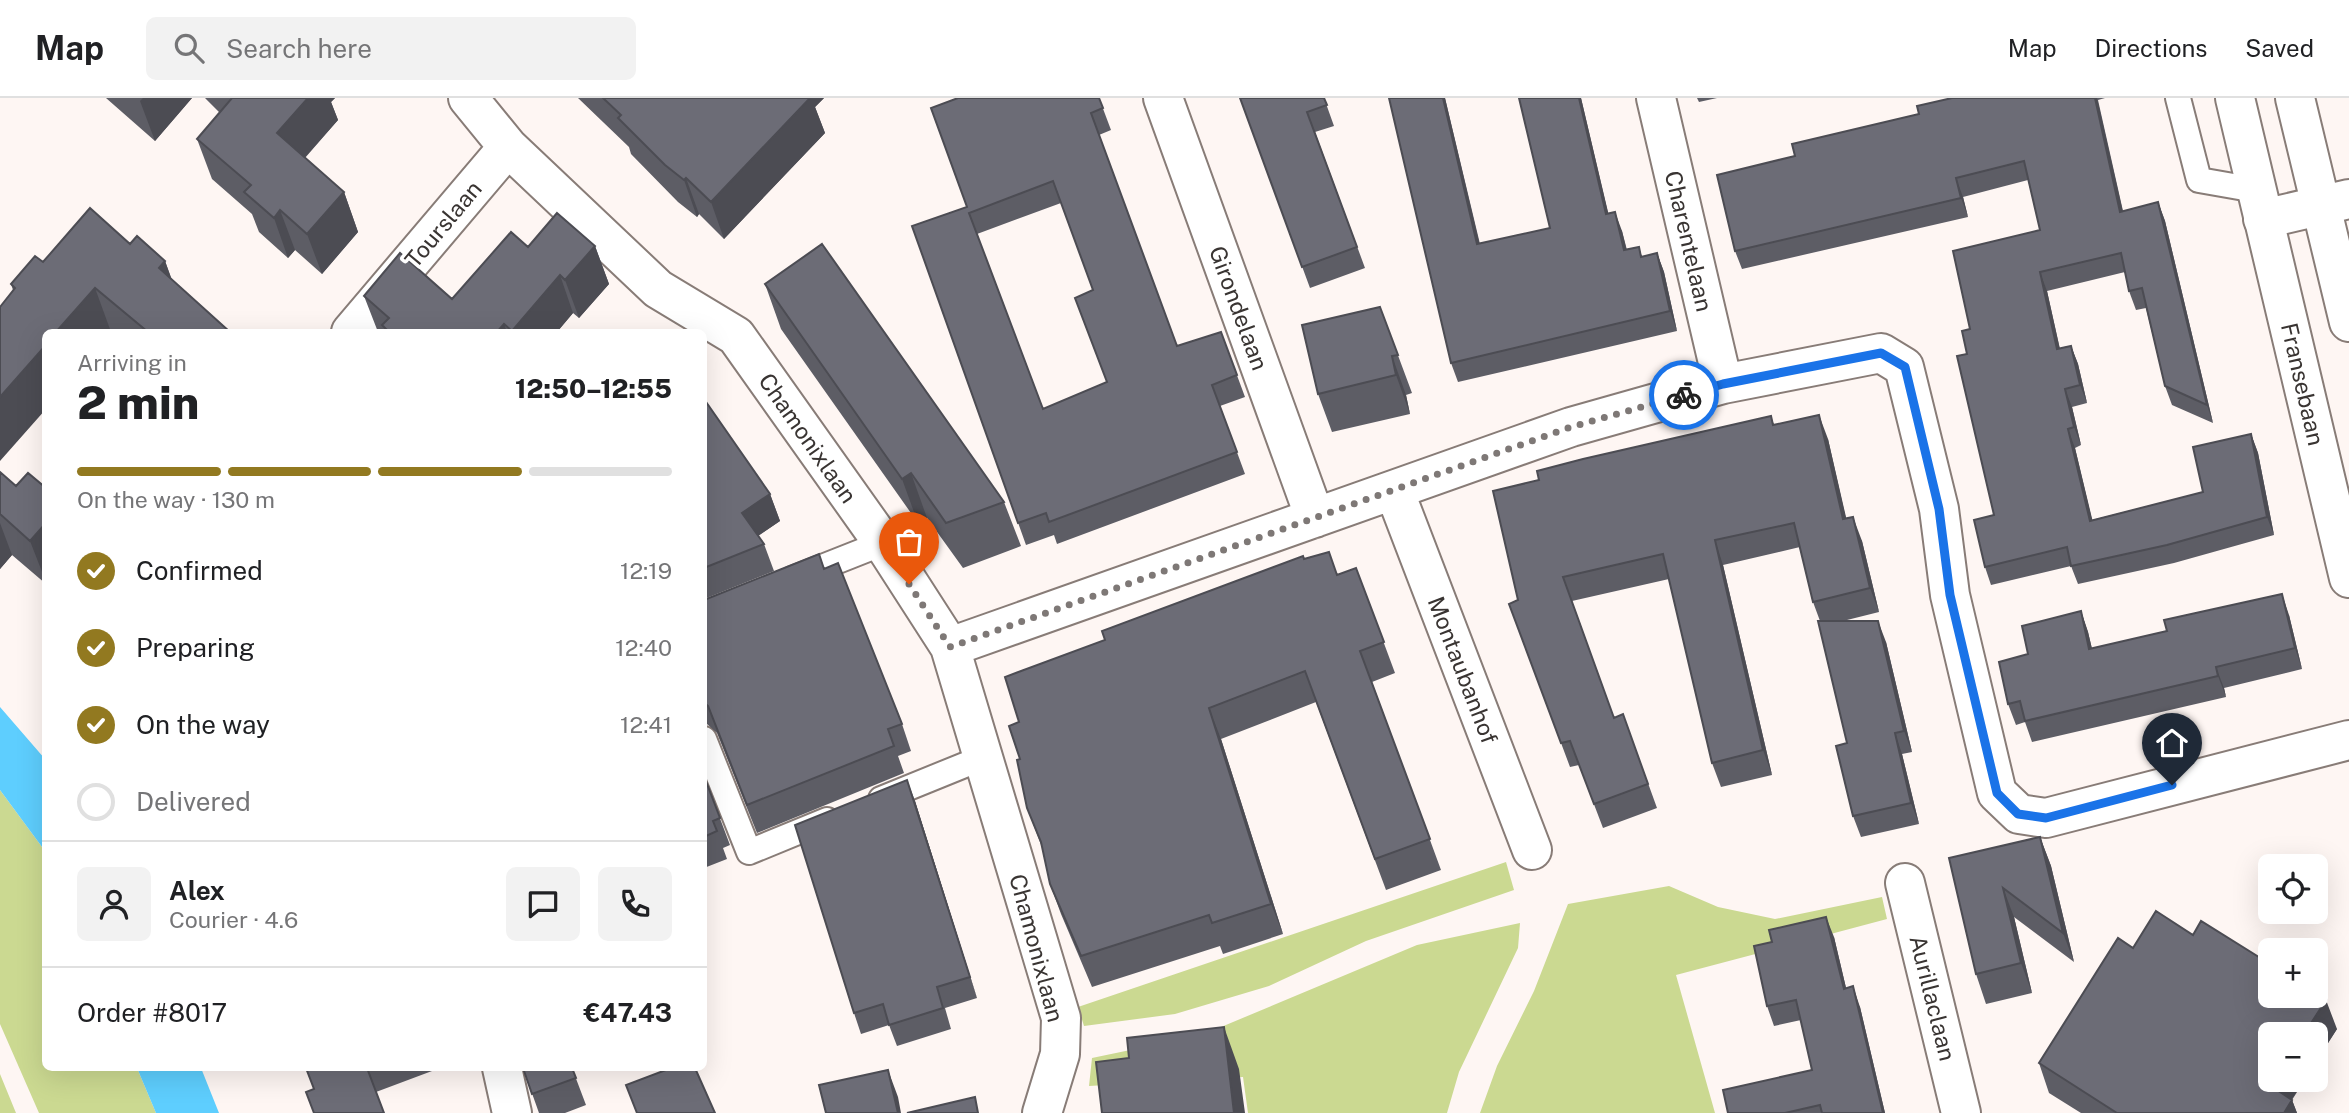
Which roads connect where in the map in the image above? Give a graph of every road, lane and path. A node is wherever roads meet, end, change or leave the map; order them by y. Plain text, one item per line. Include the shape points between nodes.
1 (468, 98) edge
2 (1163, 98) edge
3 (1656, 98) edge
4 (2178, 98) edge
5 (2235, 98) edge
6 (2295, 98) edge
7 (508, 147) junction
8 (2334, 201) edge
9 (2260, 204) junction
10 (2349, 322) edge
11 (354, 329) edge
12 (1723, 384) junction
13 (1394, 490) junction
14 (1315, 518) junction
15 (883, 543) junction
16 (2349, 578) edge
17 (767, 589) edge
18 (950, 647) junction
19 (2349, 740) edge
20 (707, 747) edge
21 (982, 758) junction
22 (1532, 850) dead end
23 (1905, 883) dead end
24 (503, 1071) edge
25 (512, 1113) edge
26 (1042, 1113) edge
27 (1961, 1113) edge

1 - 7 street, Chamonixlaan
2 - 14 street, Girondelaan
3 - 12 street, Charentelaan
4 - 9 lane via 2199,180
5 - 9 street, Fransebaan
6 - 8 street
7 - 11 street, Tourslaan
7 - 15 street, Chamonixlaan via 658,289 736,336
8 - 9 street
8 - 10 street
9 - 16 street, Fransebaan
12 - 13 street via 1571,427
12 - 19 street via 1881,353 1905,367 1939,509 1950,595 1997,793 2018,814 2046,818
13 - 14 street
13 - 22 street, Montaubanhof
14 - 18 street
15 - 17 lane
15 - 18 street, Chamonixlaan
18 - 21 street, Chamonixlaan
20 - 21 lane via 749,852
21 - 26 street, Chamonixlaan via 1061,1018 1059,1054
23 - 27 street, Aurillaclaan
24 - 25 street

